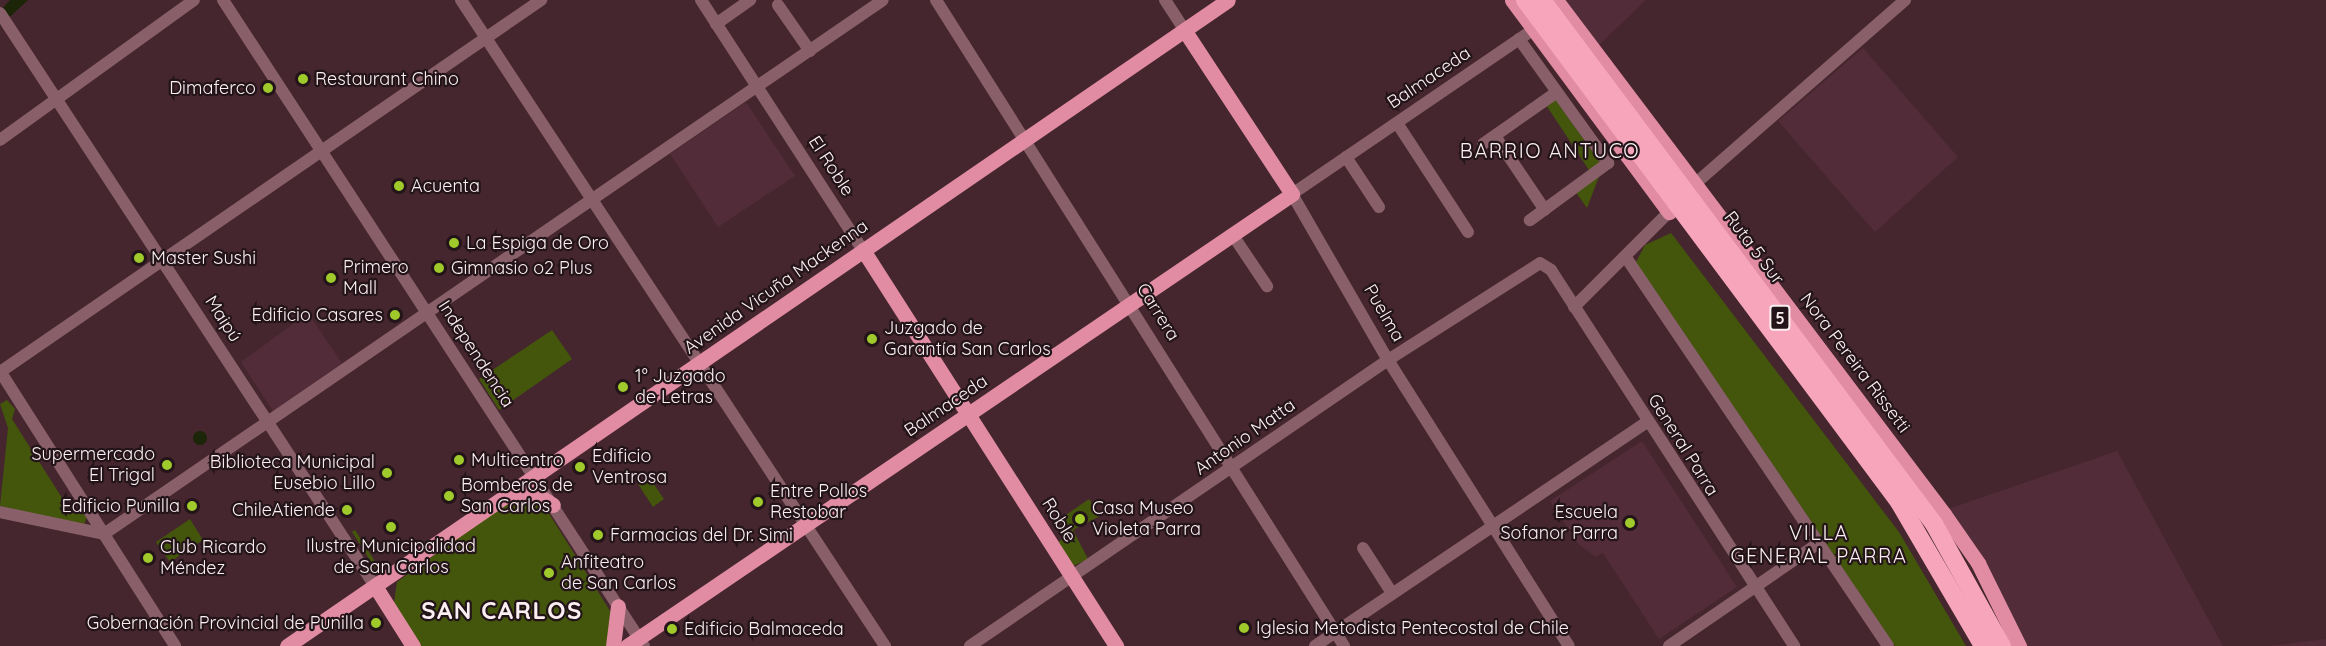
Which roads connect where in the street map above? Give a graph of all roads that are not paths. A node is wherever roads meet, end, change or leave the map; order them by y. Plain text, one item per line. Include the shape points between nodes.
1 (194, 0) edge
2 (223, 0) edge
3 (461, 0) edge
4 (541, 0) edge
5 (701, 0) edge
6 (750, 0) edge
7 (883, 0) edge
8 (936, 0) edge
9 (1165, 0) edge
10 (1228, 0) edge
11 (1512, 0) edge
12 (1525, 0) edge
13 (1542, 0) edge
14 (1556, 0) edge
15 (1905, 0) edge
16 (778, 5) dead end
17 (0, 13) edge
18 (716, 24) junction
19 (1534, 29) junction
20 (1185, 31) junction
21 (485, 38) junction
22 (1519, 39) junction
23 (810, 51) junction
24 (758, 90) junction
25 (1557, 92) junction
26 (57, 99) junction
27 (1397, 123) junction
28 (1495, 136) junction
29 (1026, 139) junction
30 (0, 140) edge
31 (1483, 144) dead end
32 (321, 151) junction
33 (1346, 157) junction
34 (1696, 183) junction
35 (1292, 195) junction
36 (595, 199) junction
37 (1379, 207) dead end
38 (1545, 210) junction
39 (1669, 212) junction
40 (1530, 220) dead end
41 (1468, 232) dead end
42 (1232, 234) junction
43 (863, 250) junction
44 (1625, 256) junction
45 (162, 261) junction
46 (1542, 264) joint
47 (1268, 286) dead end
48 (1131, 304) junction
49 (1574, 307) junction
50 (427, 313) junction
51 (1388, 360) junction
52 (700, 363) junction
53 (0, 372) edge
54 (1830, 412) junction
55 (969, 414) junction
56 (268, 423) junction
57 (1647, 423) junction
58 (1233, 467) junction
59 (534, 476) junction
60 (501, 498) junction
61 (554, 505) junction
62 (0, 512) edge
63 (805, 525) junction
64 (1495, 525) junction
65 (104, 534) junction
66 (1819, 543) junction
67 (1363, 548) dead end
68 (405, 564) junction
69 (1071, 576) junction
70 (375, 586) junction
71 (1755, 586) junction
72 (1392, 593) junction
73 (618, 606) junction
74 (393, 616) junction
75 (1336, 632) junction
76 (637, 643) edge
77 (176, 646) edge
78 (287, 646) edge
79 (413, 646) edge
80 (613, 646) edge
81 (885, 646) edge
82 (970, 646) edge
83 (1116, 646) edge
84 (1316, 646) edge
85 (1344, 646) edge
86 (1569, 646) edge
87 (1669, 646) edge
88 (1794, 646) edge
89 (1888, 646) edge
90 (1983, 646) edge
91 (2002, 646) edge
92 (2019, 646) edge

1 - 26 street
2 - 32 street, Independencia
3 - 21 street
4 - 21 street
5 - 18 street, El Roble
6 - 18 street
7 - 23 street
8 - 29 street, Carrera
9 - 20 street, Puelma
10 - 20 main road, Avenida Vicuña Mackenna
11 - 19 main road
12 - 54 highway, Ruta 5 Sur / 5
13 - 91 highway, Ruta 5 Sur / 5 via 1934,524
14 - 34 main road, Nora Pereira Rissetti
15 - 34 street
16 - 23 street
17 - 26 street, Maipú
18 - 24 street, El Roble
19 - 22 street, Balmaceda
19 - 39 main road
20 - 29 main road, Avenida Vicuña Mackenna
20 - 35 main road, Puelma
21 - 32 street
21 - 36 street
22 - 25 street
22 - 27 street, Balmaceda
23 - 24 street
24 - 36 street
24 - 43 street, El Roble
25 - 28 street
25 - 38 street via 1608,163
26 - 30 street
26 - 45 street, Maipú
27 - 33 street, Balmaceda
27 - 41 street
28 - 31 street
28 - 38 street
29 - 43 main road, Avenida Vicuña Mackenna
29 - 48 street, Carrera
32 - 45 street
32 - 50 street, Independencia
33 - 35 street, Balmaceda
33 - 37 street
34 - 92 main road, Nora Pereira Rissetti via 1964,542
35 - 42 main road, Balmaceda
35 - 51 street, Puelma
36 - 50 street
36 - 52 street
38 - 40 street
39 - 44 street
39 - 54 highway via 1750,320
42 - 47 street
42 - 48 main road, Balmaceda
43 - 52 main road, Avenida Vicuña Mackenna
43 - 55 main road, El Roble
44 - 49 street
44 - 66 street
45 - 53 street
45 - 56 street, Maipú
46 - 49 street, General Parra
46 - 51 street, Antonio Matta
48 - 55 main road, Balmaceda
48 - 58 street, Carrera
49 - 57 street, General Parra
50 - 56 street
50 - 59 street, Independencia
51 - 58 street, Antonio Matta
51 - 64 street, Puelma
52 - 59 main road, Avenida Vicuña Mackenna
52 - 63 street
53 - 65 street
54 - 90 highway, Ruta 5 Sur / 5 via 1916,526
55 - 63 main road, Balmaceda
55 - 69 main road, Roble
56 - 65 street
56 - 70 street, Maipú
57 - 64 street
57 - 71 street, General Parra
58 - 69 street, Antonio Matta
58 - 75 street, Carrera
59 - 60 main road, Avenida Vicuña Mackenna
59 - 61 street, Independencia
60 - 61 main road via 530,493
60 - 68 main road, Avenida Vicuña Mackenna
61 - 73 street, Independencia
62 - 65 street
63 - 76 main road, Balmaceda
63 - 81 street
64 - 72 street
64 - 86 street, Puelma
65 - 77 street
66 - 71 street
66 - 89 street
67 - 72 street
68 - 70 main road, Avenida Vicuña Mackenna
68 - 74 main road via 393,589
69 - 82 street, Antonio Matta
69 - 83 main road, Roble
70 - 74 main road, Maipú
70 - 78 main road, Avenida Vicuña Mackenna
71 - 87 street
71 - 88 street, General Parra
72 - 75 street
73 - 76 street, Independencia
73 - 80 main road
74 - 79 main road, Maipú
75 - 84 street
75 - 85 street, Carrera

